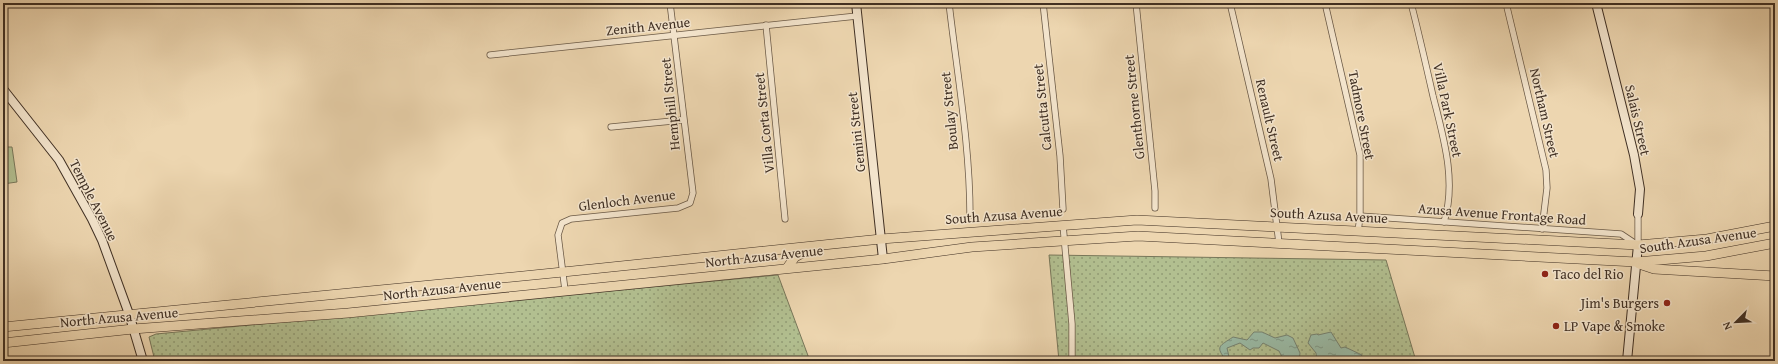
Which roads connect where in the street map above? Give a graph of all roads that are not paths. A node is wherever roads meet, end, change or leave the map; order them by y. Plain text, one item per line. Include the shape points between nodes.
1 (670, 3) edge
2 (856, 3) edge
3 (949, 3) edge
4 (1043, 3) edge
5 (1136, 3) edge
6 (1230, 3) edge
7 (1325, 3) edge
8 (1411, 3) edge
9 (1506, 3) edge
10 (1596, 3) edge
11 (857, 16) junction
12 (766, 25) junction
13 (675, 35) junction
14 (490, 55) dead end
15 (3, 89) edge
16 (683, 120) junction
17 (611, 127) dead end
18 (690, 203) joint
19 (1155, 208) dead end
20 (1063, 209) dead end
21 (1638, 214) joint
22 (970, 216) dead end
23 (1360, 216) junction
24 (785, 219) dead end
25 (1444, 222) junction
26 (1063, 225) junction
27 (1278, 226) junction
28 (1775, 226) edge
29 (1542, 229) junction
30 (1358, 232) junction
31 (1482, 238) junction
32 (881, 239) junction
33 (1064, 242) junction
34 (1279, 243) junction
35 (1775, 243) edge
36 (818, 245) junction
37 (1638, 245) junction
38 (1481, 254) junction
39 (883, 259) junction
40 (1636, 262) junction
41 (787, 268) junction
42 (563, 272) junction
43 (1775, 276) edge
44 (565, 290) junction
45 (129, 314) junction
46 (3, 327) edge
47 (133, 329) junction
48 (3, 343) edge
49 (143, 361) edge
50 (1072, 361) edge
51 (1627, 361) edge

1 - 13 street, Hemphill Street
2 - 11 street, Gemini Street
3 - 22 street, Boulay Street via 964,129
4 - 20 street, Calcutta Street via 1060,156
5 - 19 street, Glenthorne Street
6 - 27 street, Renault Street via 1271,179
7 - 23 street, Tadmore Street via 1360,155
8 - 25 street, Villa Park Street via 1449,171 1448,212
9 - 29 street, Northam Street via 1546,170 1547,188
10 - 21 street, Salais Street via 1634,155 1640,189
11 - 12 street, Zenith Avenue
11 - 32 street, Gemini Street
12 - 13 street, Zenith Avenue
12 - 24 street, Villa Corta Street
13 - 14 street, Zenith Avenue
13 - 16 street, Hemphill Street
15 - 45 street, Temple Avenue via 59,160 102,240
16 - 17 street
16 - 18 street, Hemphill Street via 693,193
18 - 42 street, Glenloch Avenue via 678,208 571,218 562,223 558,234
21 - 37 street, Salais Street
23 - 25 street, Azusa Avenue Frontage Road
23 - 30 street, Tadmore Street
25 - 29 street, Azusa Avenue Frontage Road
26 - 27 main road, South Azusa Avenue via 1144,220
26 - 32 main road, South Azusa Avenue
26 - 33 street
27 - 30 main road, South Azusa Avenue
27 - 34 street, Renault Street
28 - 37 main road, South Azusa Avenue via 1707,239
29 - 37 street, Azusa Avenue Frontage Road via 1621,234
30 - 31 main road, South Azusa Avenue
31 - 37 main road, South Azusa Avenue
31 - 38 main road
32 - 36 main road, North Azusa Avenue
32 - 39 street, Gemini Street
33 - 34 main road, South Azusa Avenue via 1138,236
33 - 39 main road, South Azusa Avenue via 972,247
33 - 50 street via 1072,324
34 - 38 main road, South Azusa Avenue
35 - 40 main road, South Azusa Avenue via 1706,256
36 - 41 main road via 795,257
36 - 42 main road, North Azusa Avenue
37 - 40 street
38 - 40 main road, South Azusa Avenue
39 - 41 main road, North Azusa Avenue
40 - 43 main road via 1654,269
40 - 51 street
41 - 44 main road, North Azusa Avenue
42 - 44 street, Glenloch Avenue
42 - 45 main road, North Azusa Avenue
44 - 47 main road, North Azusa Avenue via 348,313
45 - 46 main road, North Azusa Avenue
45 - 47 street, Temple Avenue
47 - 48 main road, North Azusa Avenue
47 - 49 street, Temple Avenue

